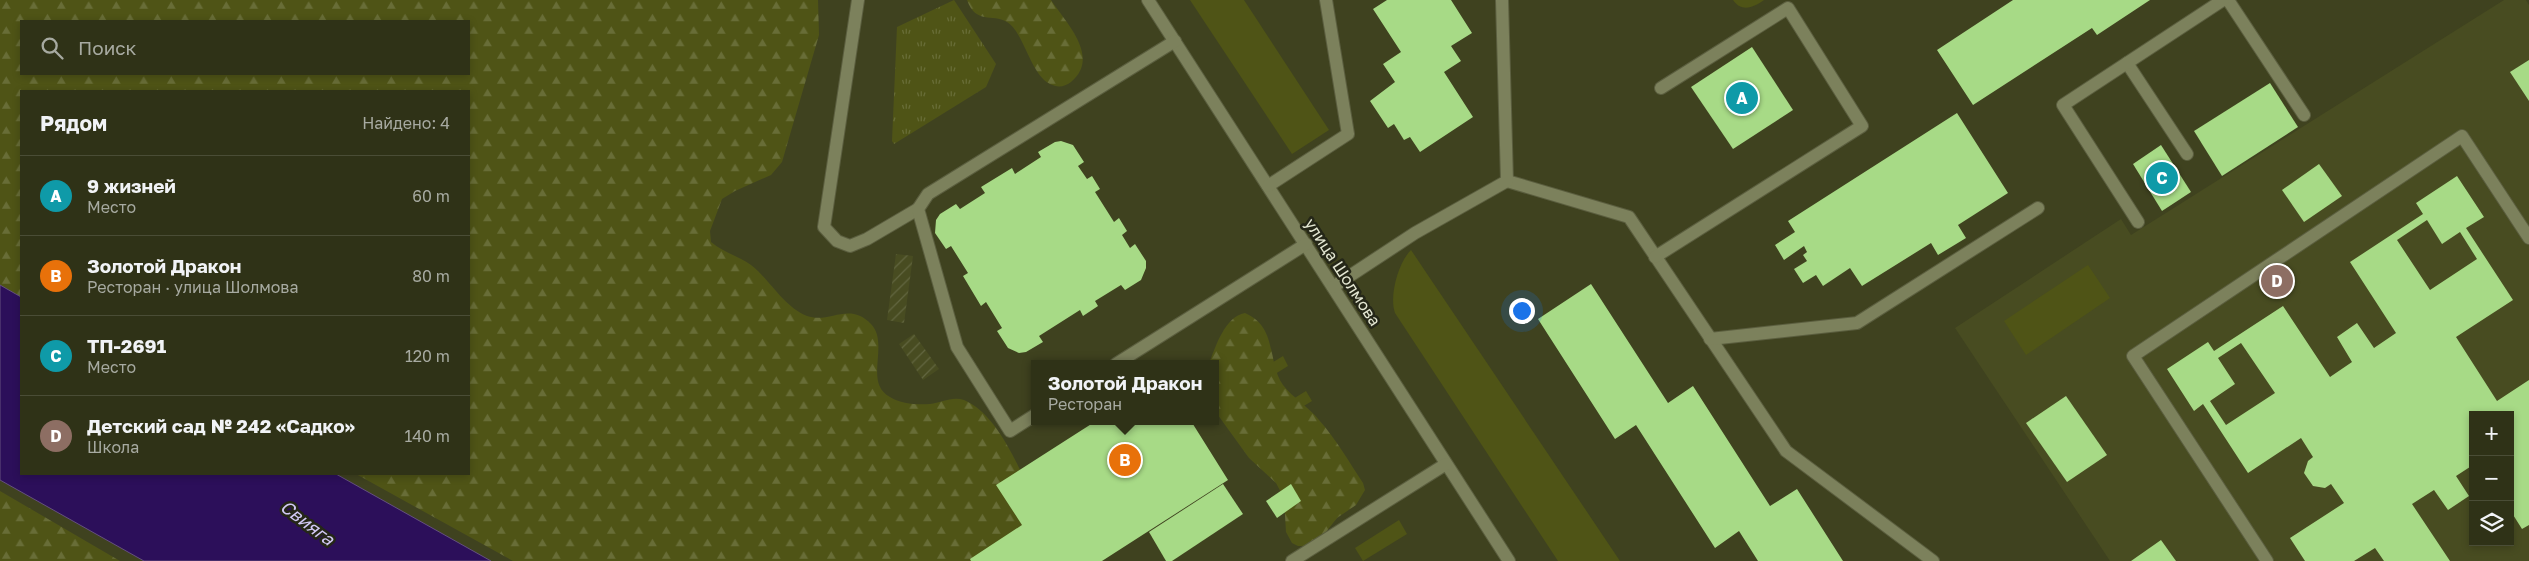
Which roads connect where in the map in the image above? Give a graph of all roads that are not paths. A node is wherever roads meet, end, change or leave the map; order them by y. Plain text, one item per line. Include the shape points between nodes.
1 (858, 0) edge
2 (1148, 0) edge
3 (1326, 0) edge
4 (1502, 0) edge
5 (2223, 0) edge
6 (2228, 0) edge
7 (1175, 41) junction
8 (2127, 63) junction
9 (1661, 88) dead end
10 (2304, 114) dead end
11 (2187, 154) dead end
12 (1507, 181) junction
13 (1268, 186) junction
14 (2038, 208) dead end
15 (918, 209) junction
16 (2138, 222) dead end
17 (2529, 238) edge
18 (1306, 244) junction
19 (1655, 257) junction
20 (1333, 287) junction
21 (1710, 339) junction
22 (1122, 360) edge
23 (1031, 418) edge
24 (1446, 464) junction
25 (1292, 561) edge
26 (1509, 561) edge
27 (1933, 561) edge
28 (2267, 561) edge

1 - 15 street via 824,227 837,241 850,246
2 - 7 street, улица Шолмова
3 - 13 street via 1348,134
4 - 12 street
5 - 8 street
6 - 10 street
7 - 13 street, улица Шолмова
7 - 15 street via 928,194
8 - 11 street
8 - 16 street via 2063,105
9 - 19 street via 1788,8 1862,126
12 - 19 street via 1629,217
12 - 20 street via 1415,233
13 - 18 street, улица Шолмова
14 - 21 street via 1857,323
15 - 23 street via 957,347 1010,431
17 - 28 street via 2462,136 2133,356
18 - 20 street, улица Шолмова
18 - 22 street
19 - 21 street
20 - 24 street, улица Шолмова
21 - 27 street via 1786,451
24 - 25 street
24 - 26 street, улица Шолмова

